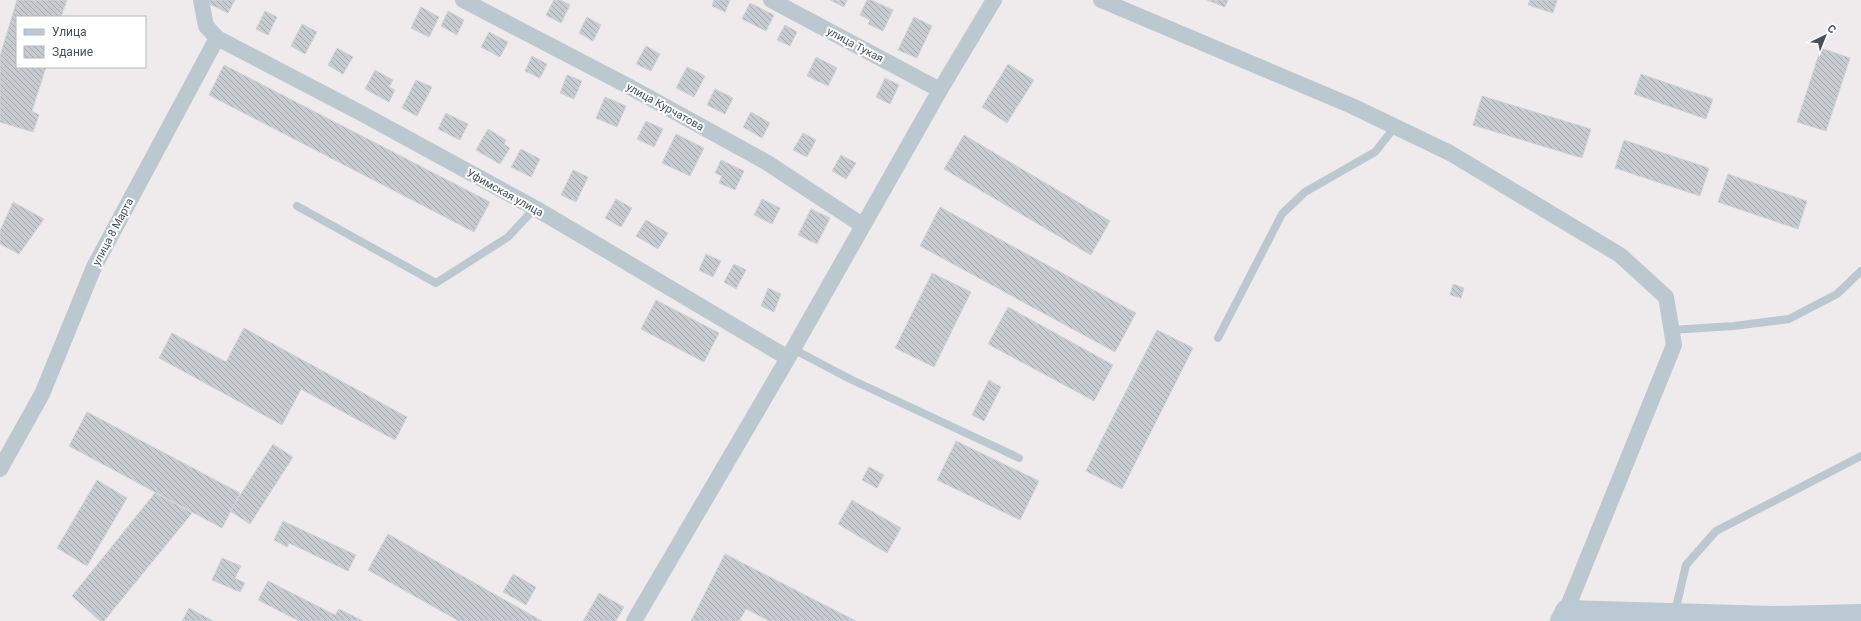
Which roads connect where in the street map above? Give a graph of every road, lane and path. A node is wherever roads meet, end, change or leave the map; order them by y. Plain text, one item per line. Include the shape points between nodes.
1 (201, 0) edge
2 (463, 0) edge
3 (771, 0) edge
4 (994, 0) edge
5 (1101, 0) edge
6 (217, 38) junction
7 (940, 90) junction
8 (1395, 126) junction
9 (297, 206) dead end
10 (534, 208) junction
11 (862, 225) junction
12 (1861, 271) edge
13 (1671, 330) junction
14 (1218, 338) dead end
15 (790, 354) junction
16 (1861, 456) edge
17 (1019, 458) dead end
18 (0, 469) edge
19 (1674, 613) junction
20 (1861, 615) edge
21 (1564, 616) edge
22 (634, 621) edge

1 - 6 street via 206,26
2 - 11 street, улица Курчатова via 766,162
3 - 7 street, улица Тукая
4 - 7 street
5 - 8 street
6 - 10 street, Уфимская улица
6 - 18 street, улица 8 Марта via 94,267 42,394
7 - 11 street
8 - 13 street via 1450,153 1620,255 1666,297
8 - 14 lane via 1375,152 1305,192 1282,214
9 - 10 lane via 436,283 508,237
10 - 15 street, Уфимская улица
11 - 15 street
12 - 13 lane via 1836,294 1789,319
13 - 21 street via 1674,345
15 - 17 lane
15 - 22 street
16 - 19 lane via 1716,531 1686,565
19 - 20 street via 1773,617
19 - 21 street

